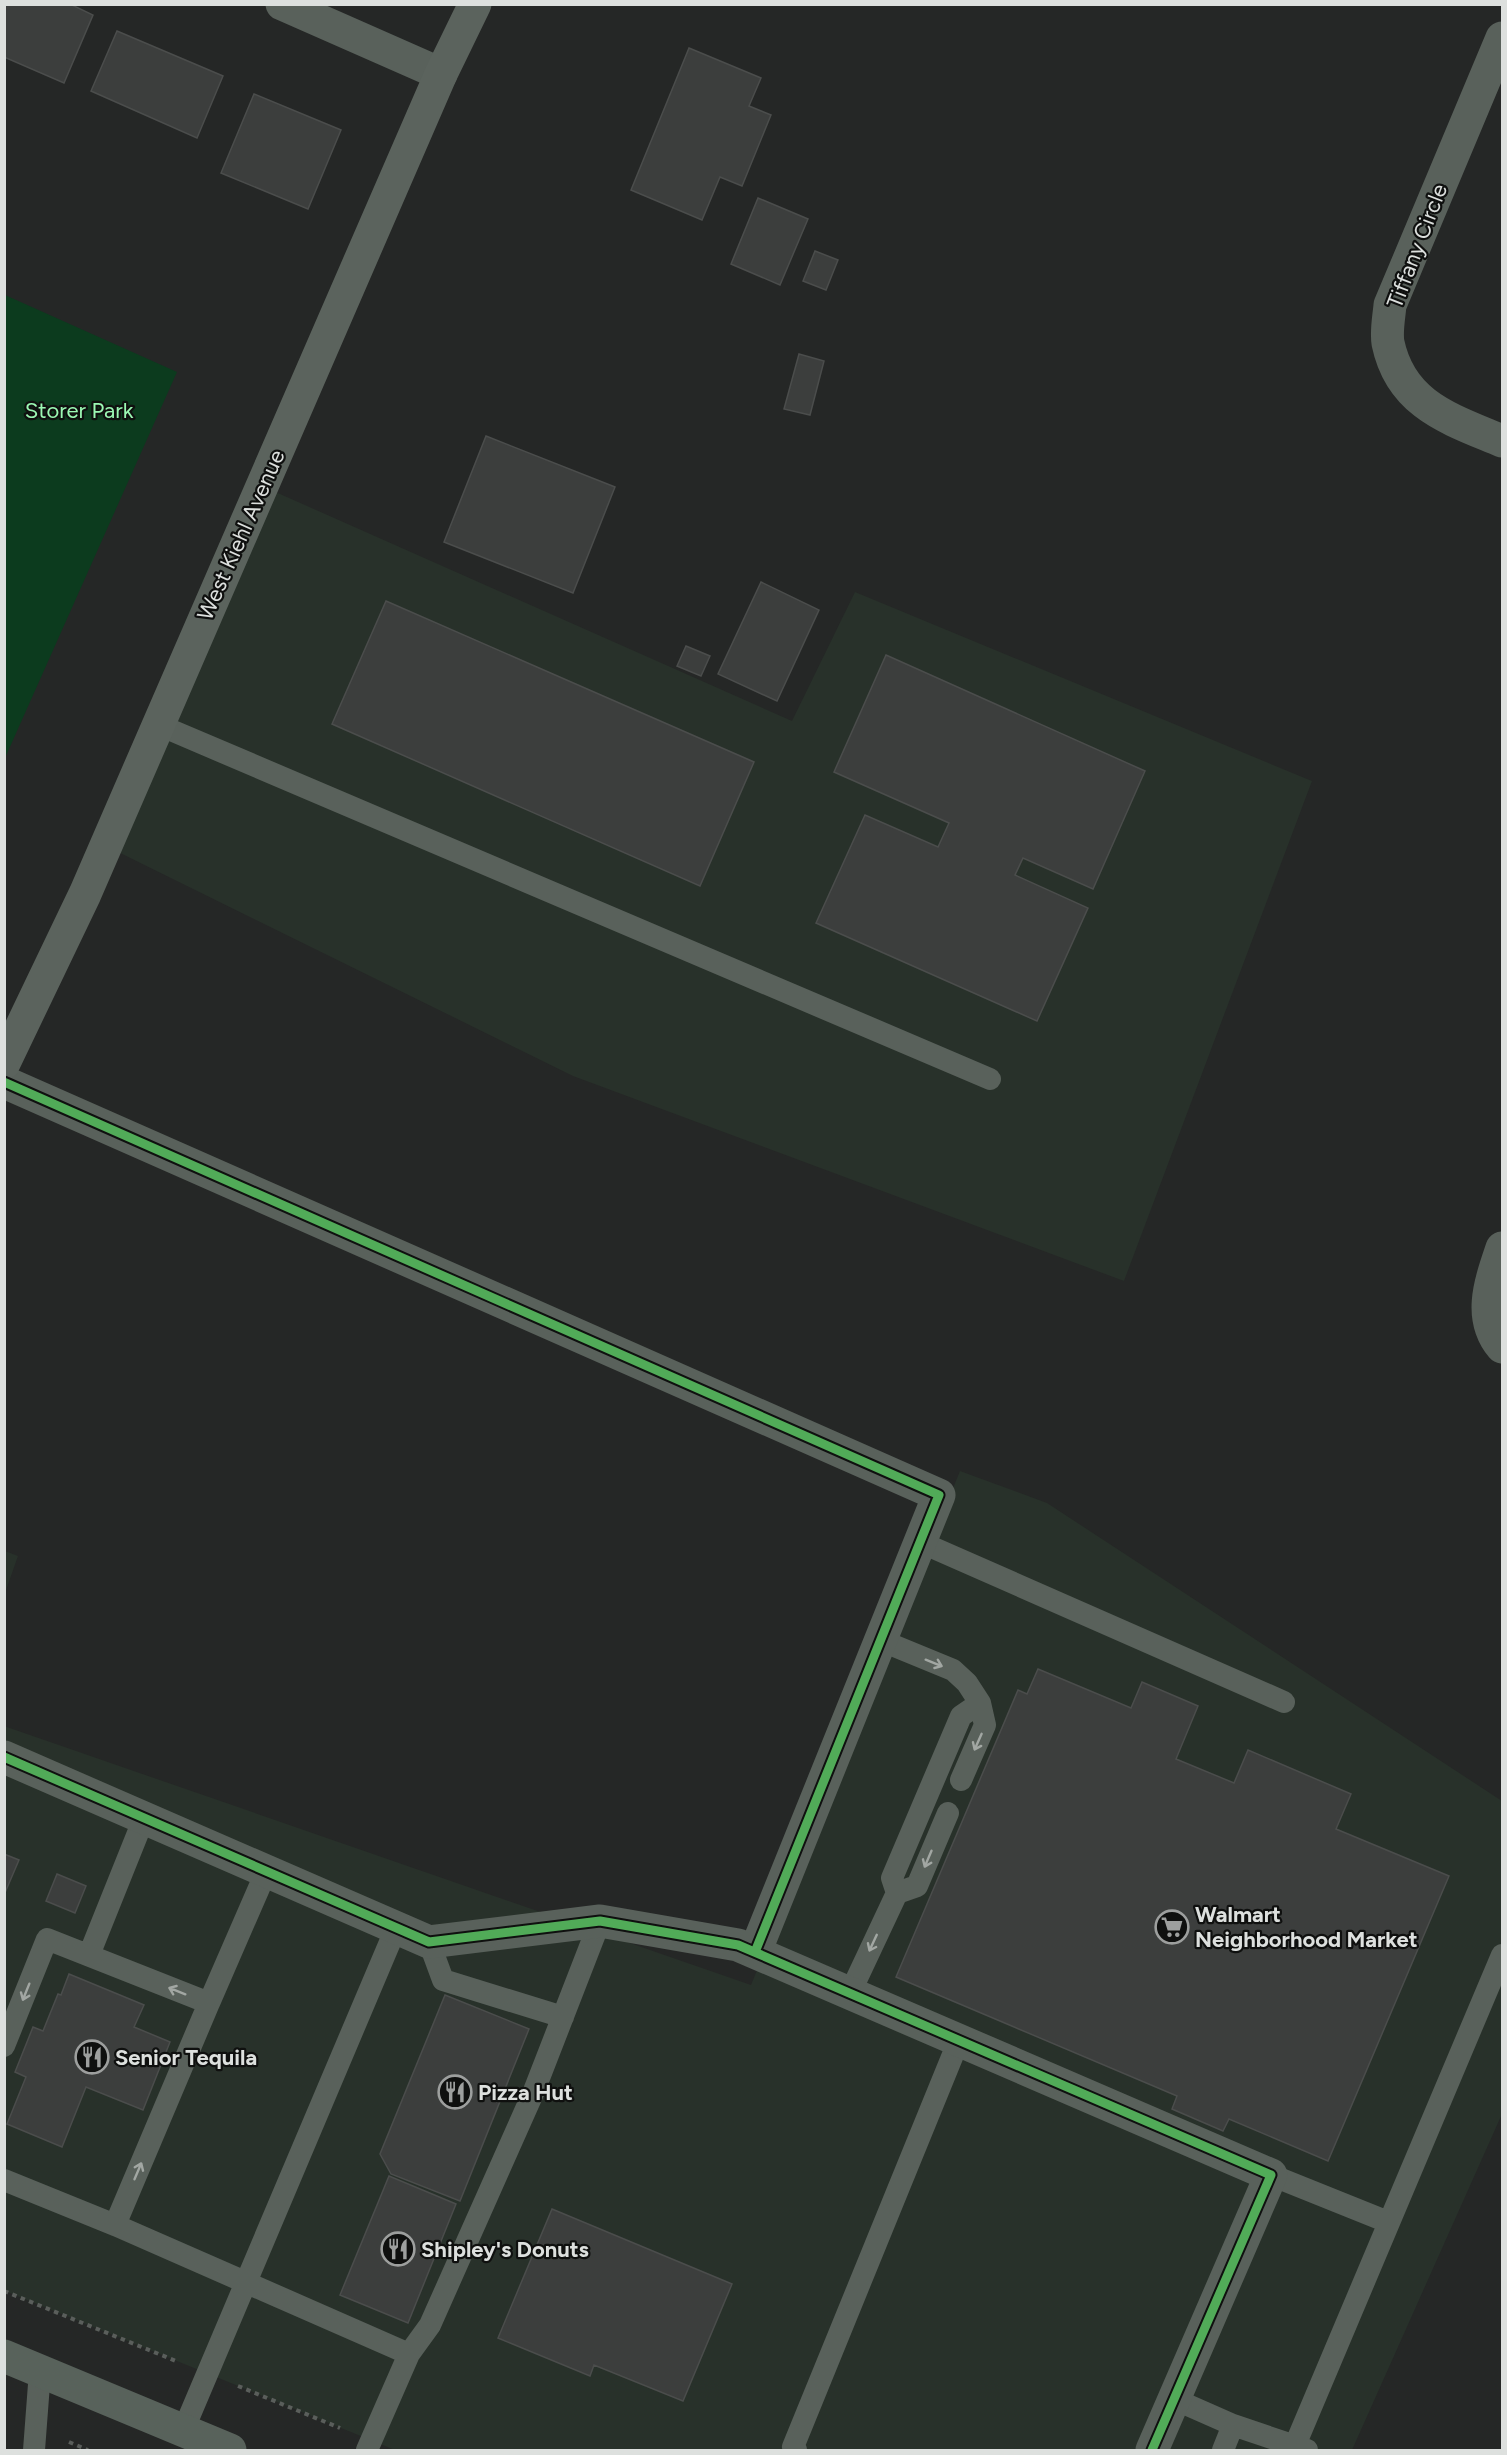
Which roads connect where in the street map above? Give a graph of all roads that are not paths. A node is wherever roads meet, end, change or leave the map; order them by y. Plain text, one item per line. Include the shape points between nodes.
1 (282, 4) edge
2 (475, 4) edge
3 (1503, 38) edge
4 (441, 75) junction
5 (1503, 441) edge
6 (159, 725) junction
7 (4, 1063) edge
8 (990, 1078) dead end
9 (4, 1082) edge
10 (1503, 1248) edge
11 (1503, 1347) edge
12 (920, 1542) junction
13 (880, 1640) junction
14 (1284, 1702) dead end
15 (980, 1703) junction
16 (4, 1757) edge
17 (961, 1780) dead end
18 (948, 1812) dead end
19 (144, 1818) junction
20 (266, 1872) junction
21 (897, 1893) junction
22 (600, 1921) junction
23 (396, 1928) junction
24 (429, 1942) junction
25 (754, 1952) junction
26 (89, 1955) junction
27 (1503, 1955) edge
28 (850, 1993) junction
29 (209, 2003) junction
30 (563, 2017) junction
31 (959, 2040) junction
32 (4, 2046) edge
33 (1271, 2175) junction
34 (4, 2180) edge
35 (1388, 2223) junction
36 (115, 2225) junction
37 (246, 2283) junction
38 (409, 2354) junction
39 (4, 2356) edge
40 (40, 2370) junction
41 (1174, 2399) junction
42 (1233, 2425) junction
43 (183, 2431) junction
44 (1298, 2449) edge
45 (34, 2451) edge
46 (230, 2451) edge
47 (367, 2451) edge
48 (796, 2451) edge
49 (1152, 2451) edge
50 (1222, 2451) edge

1 - 4 street
2 - 4 street, West Kiehl Avenue
3 - 5 street, Tiffany Circle via 1390,305 1388,341 1399,374 1421,402
4 - 6 street, West Kiehl Avenue
6 - 7 street, West Kiehl Avenue via 85,894
6 - 8 lane
9 - 12 street via 939,1495
10 - 11 street via 1489,1286 1487,1313
12 - 13 street
12 - 14 lane
13 -> 15 lane via 953,1670
13 - 25 street
15 -> 17 lane via 985,1725
15 - 21 lane via 961,1716 956,1727 892,1878
16 - 19 street
18 -> 21 lane via 916,1886
19 - 20 street
19 - 26 lane
20 - 23 street
20 - 29 lane
21 -> 28 lane
22 - 24 street
22 - 25 street via 738,1945
22 - 30 lane
23 - 24 street
23 - 37 lane
24 - 30 lane via 443,1980
25 - 28 street
29 -> 26 lane
26 -> 32 lane via 47,1939
27 - 35 lane
28 - 31 street
36 -> 29 lane
30 - 38 lane via 430,2325
31 - 33 street
31 - 48 lane via 794,2447
33 - 35 lane
33 - 41 street
34 - 36 lane
35 - 44 lane
36 - 37 lane
37 - 38 lane
37 - 43 lane
38 - 47 lane
39 - 40 main road
40 - 43 main road
40 - 45 lane
41 - 42 lane
41 - 49 street
42 - 44 lane
42 - 50 lane
43 - 46 main road

